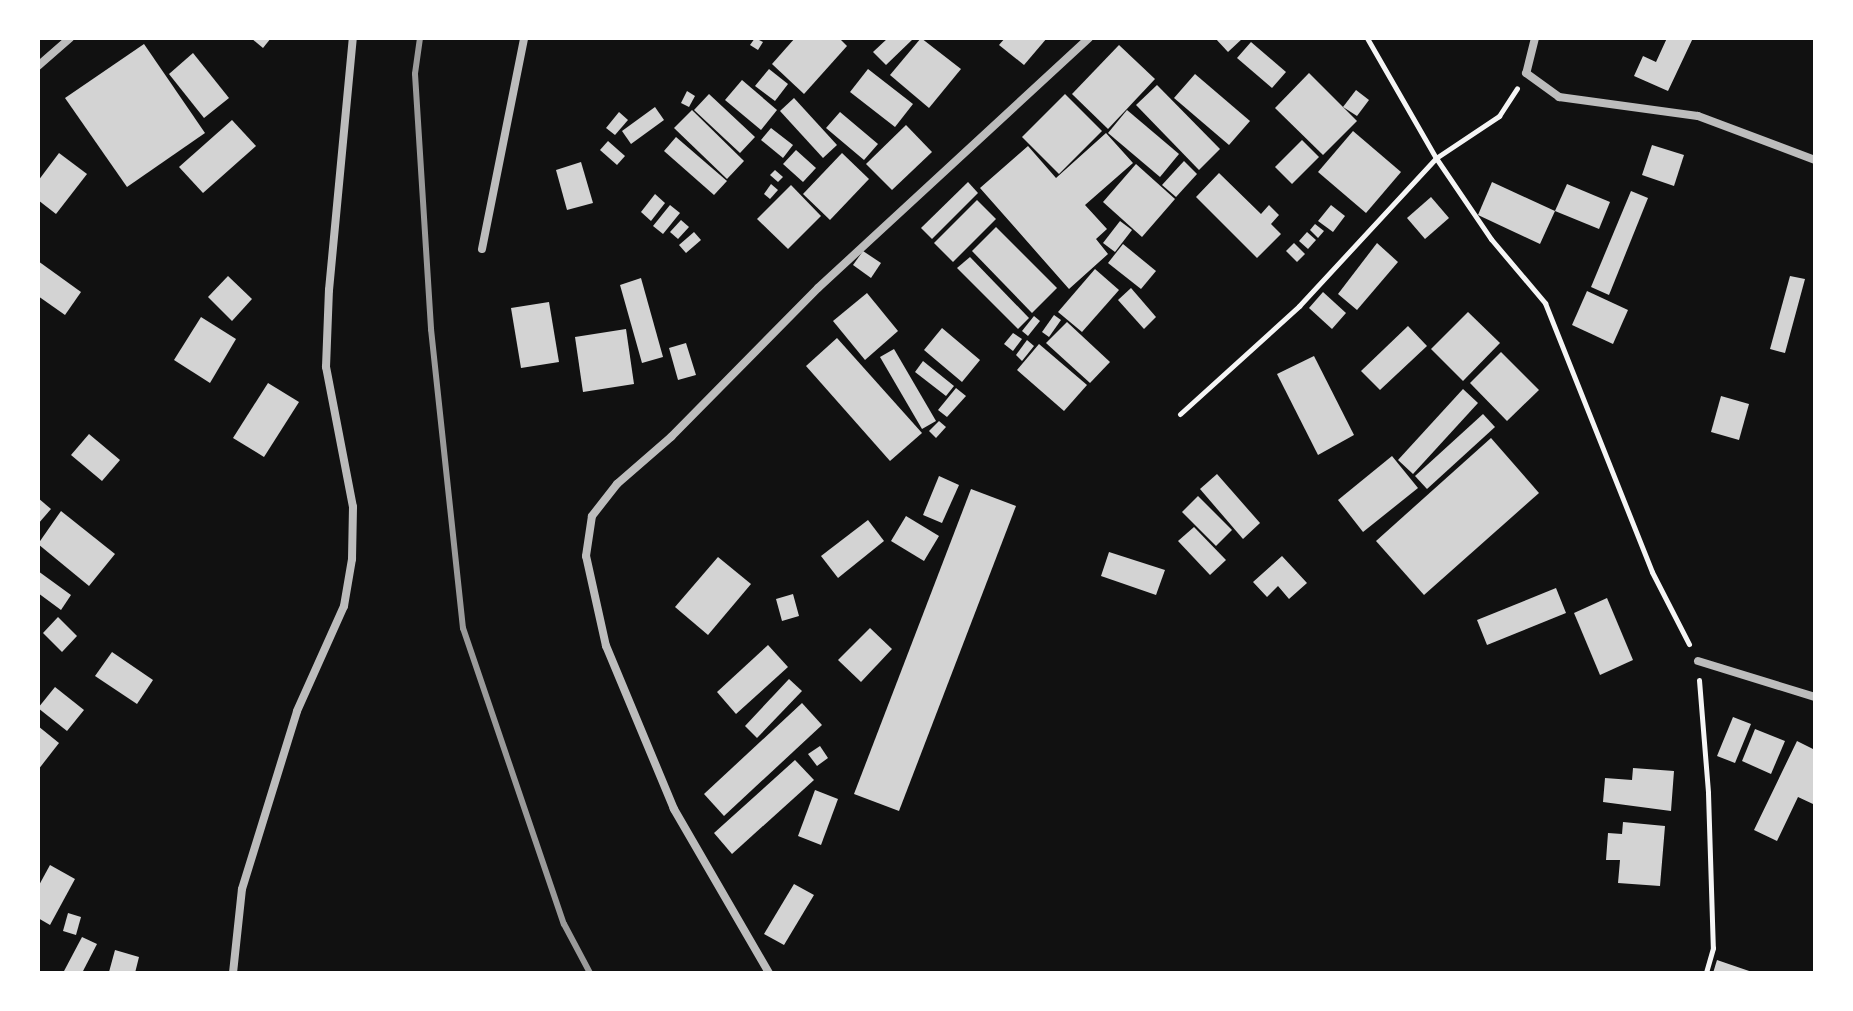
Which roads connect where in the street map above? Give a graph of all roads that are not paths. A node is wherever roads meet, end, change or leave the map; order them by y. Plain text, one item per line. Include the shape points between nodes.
1 (70, 38) edge
2 (353, 38) edge
3 (524, 38) edge
4 (1089, 38) edge
5 (1535, 38) edge
6 (38, 66) edge
7 (1815, 160) edge
8 (482, 249) dead end
9 (1698, 661) road end
10 (1815, 697) edge
11 (233, 973) edge
12 (769, 973) edge

1 - 6 street
2 - 11 street via 326,367 353,507 352,559 344,606 297,711 242,889
3 - 8 street
4 - 12 street via 818,288 671,437 617,484 592,516 586,556 606,646 674,809
5 - 7 street via 1526,73 1559,97 1698,116
9 - 10 street

